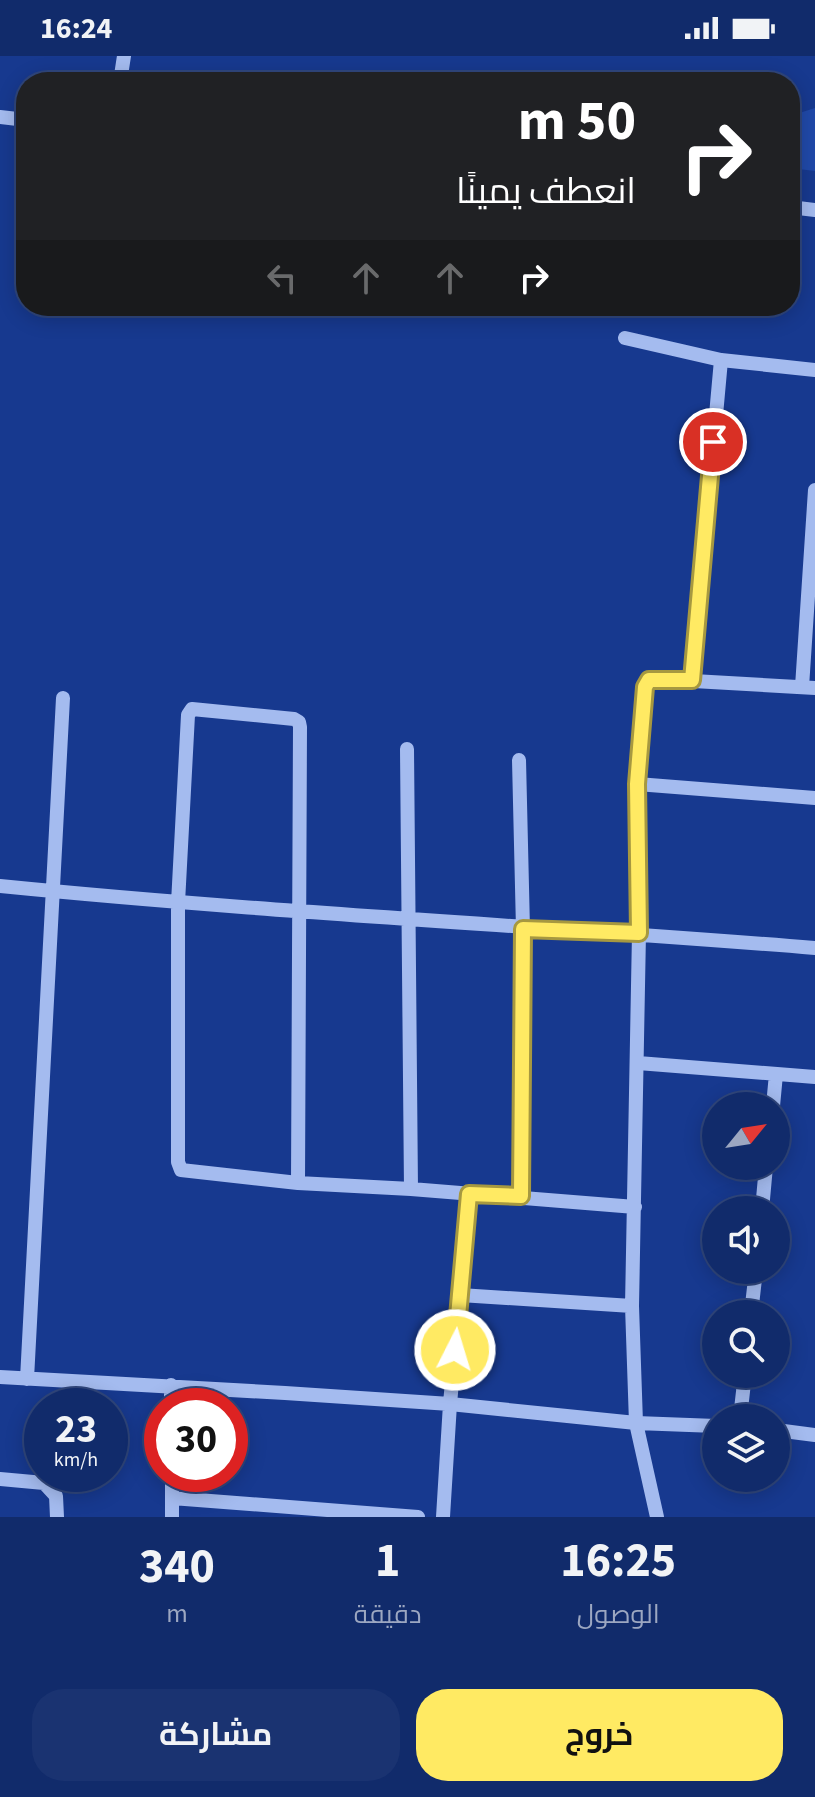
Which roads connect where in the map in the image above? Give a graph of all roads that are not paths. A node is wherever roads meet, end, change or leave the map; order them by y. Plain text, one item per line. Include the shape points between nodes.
1 (625, 338) dead end
2 (721, 360) junction
3 (815, 370) edge
4 (815, 490) edge
5 (692, 680) junction
6 (809, 688) edge
7 (63, 698) dead end
8 (407, 749) dead end
9 (519, 760) dead end
10 (637, 784) junction
11 (815, 798) edge
12 (0, 886) edge
13 (55, 891) junction
14 (178, 903) junction
15 (298, 911) junction
16 (409, 920) junction
17 (523, 929) junction
18 (639, 933) junction
19 (815, 948) edge
20 (638, 1063) junction
21 (776, 1074) junction
22 (815, 1077) edge
23 (774, 1092) edge
24 (298, 1183) junction
25 (411, 1189) junction
26 (469, 1194) junction
27 (521, 1196) junction
28 (635, 1207) junction
29 (460, 1295) junction
30 (632, 1306) junction
31 (0, 1377) edge
32 (27, 1379) junction
33 (171, 1385) joint
34 (450, 1404) junction
35 (636, 1423) junction
36 (702, 1425) edge
37 (790, 1432) edge
38 (815, 1435) edge
39 (0, 1479) edge
40 (172, 1492) edge
41 (172, 1498) junction
42 (57, 1517) edge
43 (172, 1517) edge
44 (418, 1517) edge
45 (443, 1517) edge
46 (657, 1517) edge

1 - 2 street
2 - 3 street
2 - 5 street
4 - 6 street
5 - 6 street
5 - 10 street via 649,680 645,687
7 - 13 street
8 - 16 street
9 - 17 street
10 - 11 street
10 - 18 street
12 - 13 street
13 - 14 street
13 - 32 street
14 - 15 street
14 - 15 street via 188,715 199,708 299,722
14 - 24 street via 181,1170
15 - 16 street
15 - 24 street
16 - 17 street
16 - 25 street
17 - 18 street
17 - 27 street
18 - 19 street
18 - 20 street
20 - 21 street
20 - 28 street
21 - 22 street
21 - 23 street
24 - 25 street
25 - 26 street
26 - 27 street
26 - 29 street
27 - 28 street
28 - 30 street
29 - 30 street
29 - 34 street
30 - 35 street
31 - 32 street
32 - 33 street
33 - 34 street
34 - 35 street
34 - 45 street
35 - 36 street
35 - 46 street
37 - 38 street
39 - 42 street via 44,1483 56,1496
40 - 41 street
41 - 43 street
41 - 44 street

